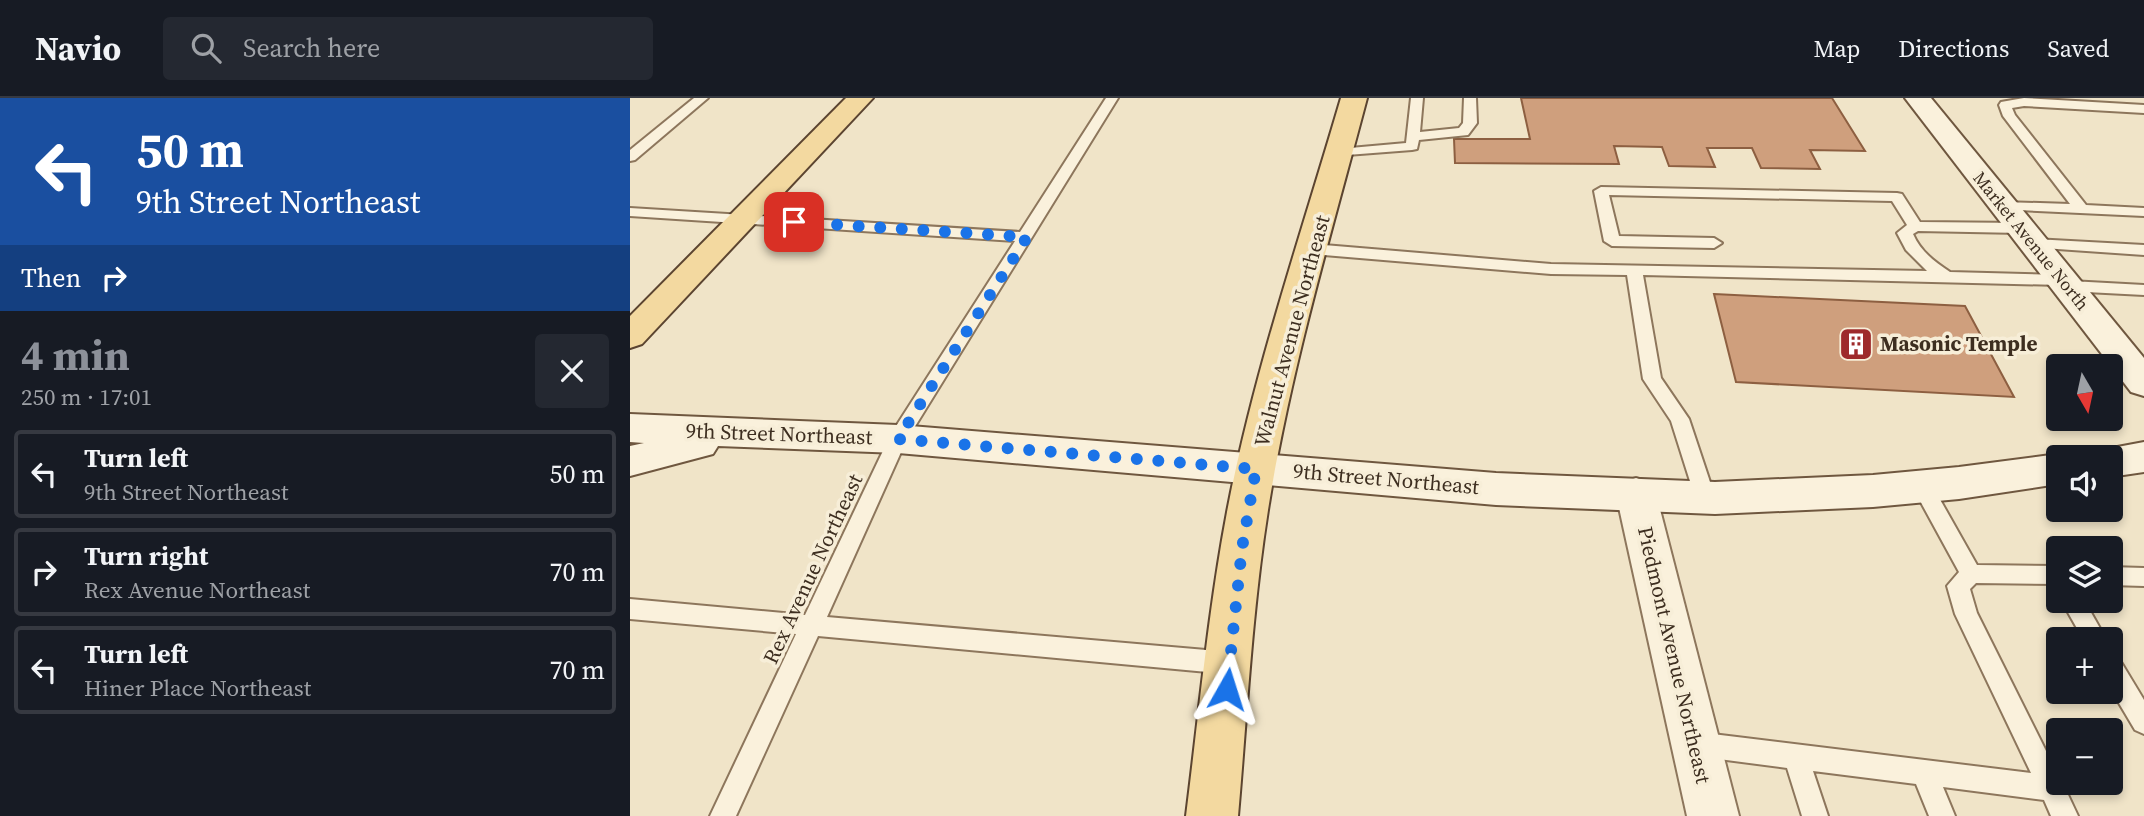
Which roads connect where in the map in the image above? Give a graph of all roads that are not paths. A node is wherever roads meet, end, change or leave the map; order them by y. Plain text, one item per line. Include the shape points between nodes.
1 (702, 98) edge
2 (860, 98) edge
3 (1112, 98) edge
4 (1354, 98) edge
5 (1417, 98) edge
6 (1470, 98) edge
7 (1918, 98) edge
8 (2144, 109) edge
9 (1413, 136) junction
10 (1339, 153) junction
11 (630, 157) edge
12 (2081, 209) junction
13 (630, 212) edge
14 (2144, 212) edge
15 (743, 219) junction
16 (1915, 226) junction
17 (2019, 226) junction
18 (1027, 237) junction
19 (1714, 243) dead end
20 (1312, 249) junction
21 (2144, 250) edge
22 (1634, 270) junction
23 (1947, 277) junction
24 (2065, 283) junction
25 (2144, 290) edge
26 (630, 336) edge
27 (2144, 383) edge
28 (630, 428) edge
29 (753, 432) junction
30 (898, 439) junction
31 (2144, 457) edge
32 (2123, 459) edge
33 (630, 461) edge
34 (1256, 469) junction
35 (2046, 470) edge
36 (1922, 486) junction
37 (1636, 494) junction
38 (1705, 497) junction
39 (1971, 573) junction
40 (2046, 576) edge
41 (2123, 576) edge
42 (2144, 577) edge
43 (630, 610) edge
44 (810, 627) junction
45 (1229, 663) junction
46 (2123, 687) edge
47 (2144, 722) edge
48 (1695, 744) junction
49 (1796, 757) junction
50 (1924, 772) junction
51 (2046, 778) edge
52 (2046, 787) edge
53 (2054, 795) edge
54 (723, 816) edge
55 (1212, 816) edge
56 (1713, 816) edge
57 (1815, 816) edge
58 (1942, 816) edge
59 (2065, 816) edge

1 - 11 lane
2 - 15 main road
3 - 18 lane, Rex Avenue Northeast
4 - 10 main road, Walnut Avenue Northeast
5 - 9 lane
6 - 9 lane via 1470,123 1463,132
7 - 17 street, Market Avenue North
8 - 12 lane via 2024,102 2005,105
9 - 10 lane via 1412,146
10 - 20 main road, Walnut Avenue Northeast
12 - 14 lane
12 - 17 lane
13 - 15 lane
15 - 18 lane
15 - 26 main road
16 - 17 lane
16 - 19 lane via 1897,197 1601,191 1612,241
16 - 23 lane via 1905,233 1912,247
17 - 21 lane
17 - 24 street, Market Avenue North
18 - 30 lane, Rex Avenue Northeast
20 - 22 lane
20 - 34 main road, Walnut Avenue Northeast
22 - 23 lane
22 - 38 lane via 1652,379 1680,419
23 - 24 lane
24 - 25 lane
24 - 27 street, Market Avenue North
28 - 29 street, 9th Street Northeast
29 - 30 street, 9th Street Northeast
29 - 33 street
30 - 34 street, 9th Street Northeast
30 - 44 lane, Rex Avenue Northeast
31 - 32 street
34 - 37 street, 9th Street Northeast via 1496,489
34 - 45 main road, Walnut Avenue Northeast
35 - 36 street, 9th Street Northeast
36 - 38 street, 9th Street Northeast
36 - 39 lane
37 - 38 street, 9th Street Northeast
37 - 48 street, Piedmont Avenue Northeast
39 - 40 lane
39 - 51 lane via 1958,586 1966,614
41 - 42 lane
43 - 44 lane
44 - 45 lane
44 - 54 lane, Rex Avenue Northeast
45 - 55 main road, Walnut Avenue Northeast
46 - 47 lane
48 - 49 lane
48 - 56 street, Piedmont Avenue Northeast
49 - 50 lane
49 - 57 lane
50 - 52 lane
50 - 58 lane
53 - 59 lane

